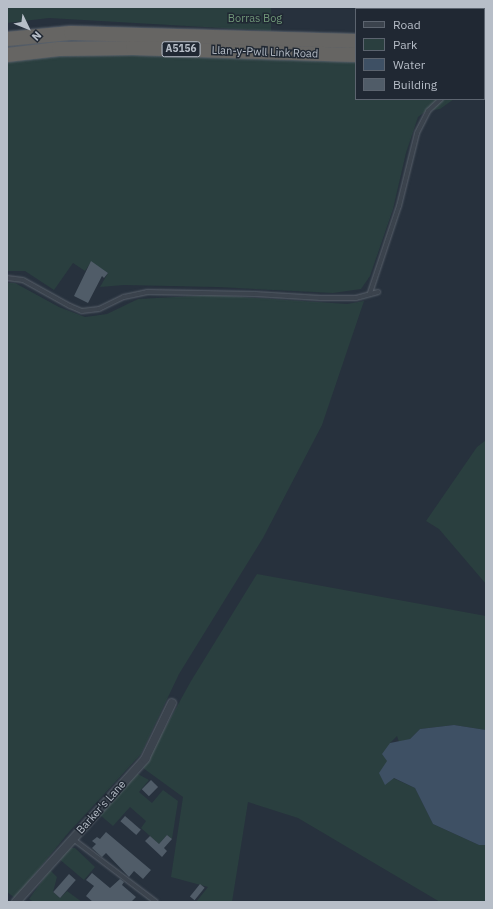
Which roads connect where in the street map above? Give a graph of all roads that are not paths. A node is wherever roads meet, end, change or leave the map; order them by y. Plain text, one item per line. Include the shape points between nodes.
1 (7, 39) edge
2 (355, 40) edge
3 (7, 55) edge
4 (355, 56) edge
5 (440, 100) edge
6 (7, 278) edge
7 (378, 292) dead end
8 (370, 293) junction
9 (172, 703) dead end
10 (73, 839) junction
11 (16, 902) edge
12 (156, 902) edge

1 - 2 highway, Llan-y-Pwll Link Road / A5156 via 71,33
3 - 4 highway, Llan-y-Pwll Link Road / A5156 via 60,49 134,48
5 - 8 lane via 428,111 416,133 399,206
6 - 8 lane via 23,280 82,310 99,310 124,297 147,292 321,298 356,298
7 - 8 lane
9 - 10 street, Barker's Lane via 145,759
10 - 11 street, Barker's Lane
10 - 12 lane

